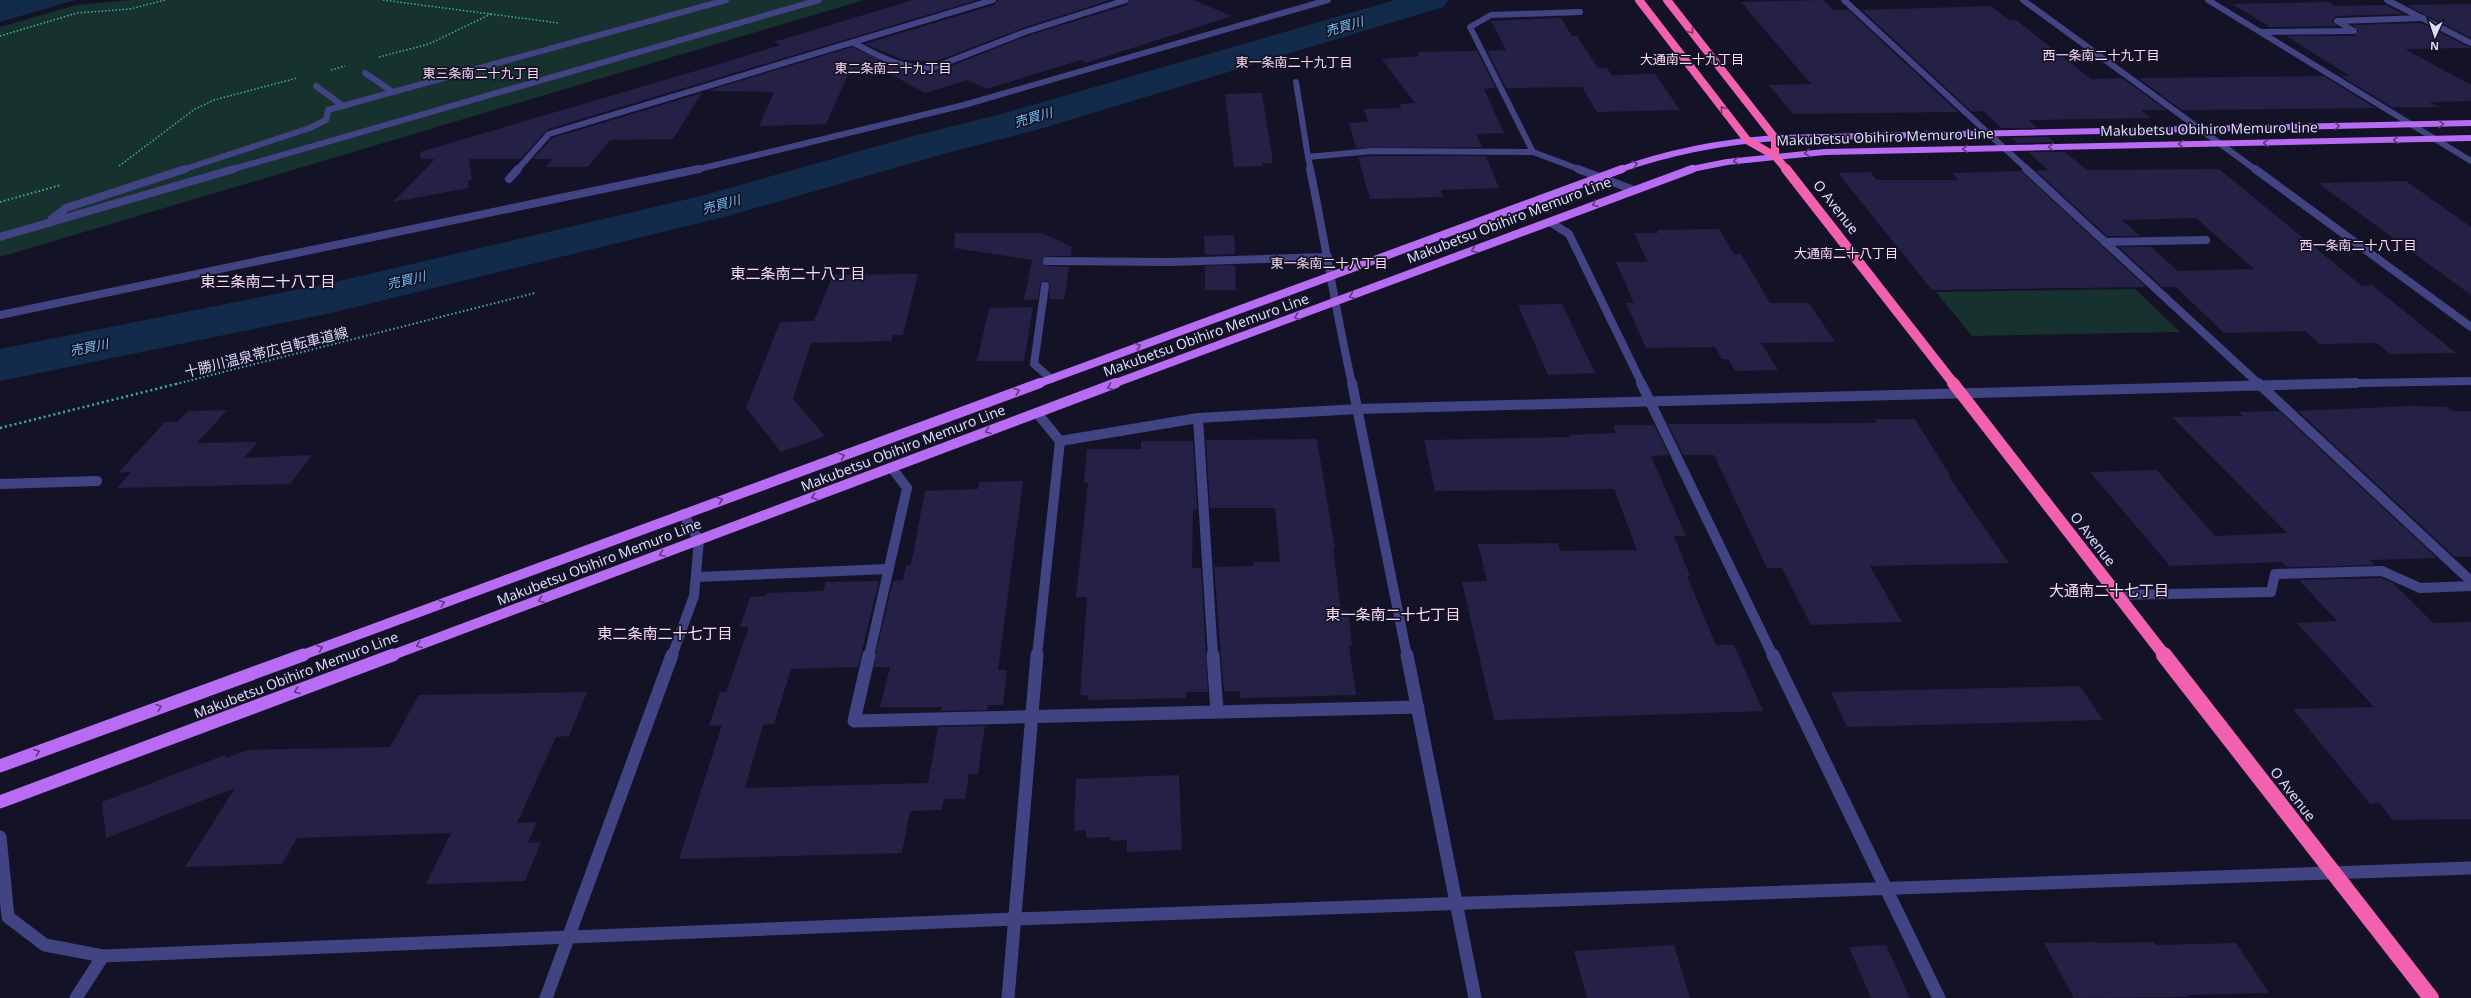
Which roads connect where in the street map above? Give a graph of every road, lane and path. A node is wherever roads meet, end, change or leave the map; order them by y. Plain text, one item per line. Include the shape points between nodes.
1 (165, 0) edge
2 (383, 0) edge
3 (726, 0) edge
4 (819, 0) edge
5 (993, 0) edge
6 (1126, 0) edge
7 (1328, 0) edge
8 (1639, 0) edge
9 (1666, 0) edge
10 (1844, 0) edge
11 (2023, 0) edge
12 (2208, 0) edge
13 (2387, 0) edge
14 (1580, 12) dead end
15 (2423, 18) junction
16 (560, 23) dead end
17 (2262, 32) junction
18 (0, 36) edge
19 (854, 43) junction
20 (2471, 43) edge
21 (365, 73) dead end
22 (1296, 82) dead end
23 (316, 86) dead end
24 (393, 92) junction
25 (343, 106) junction
26 (2471, 124) edge
27 (2412, 125) junction
28 (2200, 129) junction
29 (1987, 132) junction
30 (1775, 138) junction
31 (2471, 138) edge
32 (2435, 139) junction
33 (1747, 140) junction
34 (2220, 144) junction
35 (2004, 148) junction
36 (1533, 152) junction
37 (1775, 156) junction
38 (1308, 157) junction
39 (2471, 161) edge
40 (1598, 176) junction
41 (509, 180) dead end
42 (1631, 188) junction
43 (1550, 222) junction
44 (46, 224) junction
45 (0, 237) edge
46 (2206, 240) dead end
47 (2105, 242) junction
48 (1328, 257) junction
49 (1047, 260) dead end
50 (1330, 275) junction
51 (1045, 286) dead end
52 (535, 293) dead end
53 (1334, 303) junction
54 (0, 315) edge
55 (2471, 327) edge
56 (1051, 378) junction
57 (2471, 381) edge
58 (2261, 386) junction
59 (1958, 392) junction
60 (1651, 402) junction
61 (1358, 409) junction
62 (1037, 413) junction
63 (1198, 418) junction
64 (0, 428) edge
65 (1060, 441) junction
66 (892, 468) junction
67 (97, 481) dead end
68 (0, 484) edge
69 (683, 514) junction
70 (699, 540) junction
71 (888, 569) junction
72 (696, 577) junction
73 (2471, 581) edge
74 (2471, 586) edge
75 (2117, 595) junction
76 (1418, 707) junction
77 (1216, 710) junction
78 (1031, 715) junction
79 (0, 766) edge
80 (0, 802) edge
81 (0, 837) edge
82 (2471, 868) edge
83 (2334, 873) junction
84 (1887, 888) junction
85 (1457, 904) junction
86 (1015, 919) junction
87 (569, 936) junction
88 (104, 956) junction
89 (76, 998) edge
90 (546, 998) edge
91 (1008, 998) edge
92 (1475, 998) edge
93 (1939, 998) edge
94 (2431, 998) edge

1 - 18 path via 130,9 77,13
2 - 16 path
3 - 24 street
4 - 44 street
5 - 19 street
6 - 19 street via 1026,32 921,70 907,69
7 - 54 street via 1011,93 906,121 588,194
33 -> 8 highway, O Avenue
9 -> 30 highway
10 - 29 street
11 - 28 street
12 - 17 street
13 - 15 street
14 - 36 street via 1491,15 1470,27
15 - 17 street via 2338,22 2354,31
15 - 20 street
17 - 27 street
19 - 41 street via 549,134
21 - 24 street
22 - 38 street
23 - 25 street
24 - 25 street
25 - 44 street via 328,110 326,120 310,128 66,208
27 -> 26 main road, Makubetsu Obihiro Memuro Line
28 -> 27 main road, Makubetsu Obihiro Memuro Line
27 - 32 street
28 - 29 main road, Makubetsu Obihiro Memuro Line
28 - 34 street
29 - 30 main road, Makubetsu Obihiro Memuro Line
29 - 35 street
30 - 33 main road, Makubetsu Obihiro Memuro Line
30 - 37 highway
31 - 32 main road, Makubetsu Obihiro Memuro Line
32 -> 34 main road, Makubetsu Obihiro Memuro Line
32 - 39 street
33 - 37 highway, O Avenue
40 -> 33 main road, Makubetsu Obihiro Memuro Line via 1644,161 1702,147
34 -> 35 main road, Makubetsu Obihiro Memuro Line
34 - 55 street
35 -> 37 main road, Makubetsu Obihiro Memuro Line via 1825,152
35 - 47 street
36 - 38 street via 1372,151
36 - 40 street
37 -> 42 main road, Makubetsu Obihiro Memuro Line via 1682,171
37 - 59 highway, O Avenue
38 - 48 street
40 - 42 street
40 - 50 main road, Makubetsu Obihiro Memuro Line
42 -> 43 main road, Makubetsu Obihiro Memuro Line
43 -> 53 main road, Makubetsu Obihiro Memuro Line
43 - 60 street via 1569,234
44 - 45 street
46 - 47 street
47 - 58 street
48 - 49 street via 1170,262
48 - 50 street
50 - 53 street
56 -> 50 main road, Makubetsu Obihiro Memuro Line
51 - 56 street via 1034,364
52 - 64 path, 十勝川温泉帯広自転車道線 via 389,332
53 - 61 street
53 -> 62 main road, Makubetsu Obihiro Memuro Line
69 -> 56 main road, Makubetsu Obihiro Memuro Line
57 - 58 street
58 - 59 street
58 - 73 street
59 - 60 street
59 - 75 highway, O Avenue
60 - 61 street
60 - 84 street
61 - 63 street
61 - 76 street
62 - 65 street
62 -> 66 main road, Makubetsu Obihiro Memuro Line
63 - 65 street
63 - 77 street
65 - 78 street
66 -> 70 main road, Makubetsu Obihiro Memuro Line
66 - 71 street via 907,488
67 - 68 street
69 - 70 street
79 -> 69 main road, Makubetsu Obihiro Memuro Line
70 - 72 street
70 -> 80 main road, Makubetsu Obihiro Memuro Line
71 - 72 street
71 - 78 street via 854,721
72 - 87 street via 694,596
74 - 75 street via 2420,588 2382,571 2275,574 2271,592
75 - 83 highway, O Avenue
76 - 77 street
76 - 85 street
77 - 78 street
78 - 86 street
81 - 88 street via 8,917 45,945
82 - 83 street
83 - 84 street
83 - 94 highway, O Avenue
84 - 85 street
84 - 93 street
85 - 86 street
85 - 92 street
86 - 87 street
86 - 91 street
87 - 88 street
87 - 90 street
88 - 89 street

